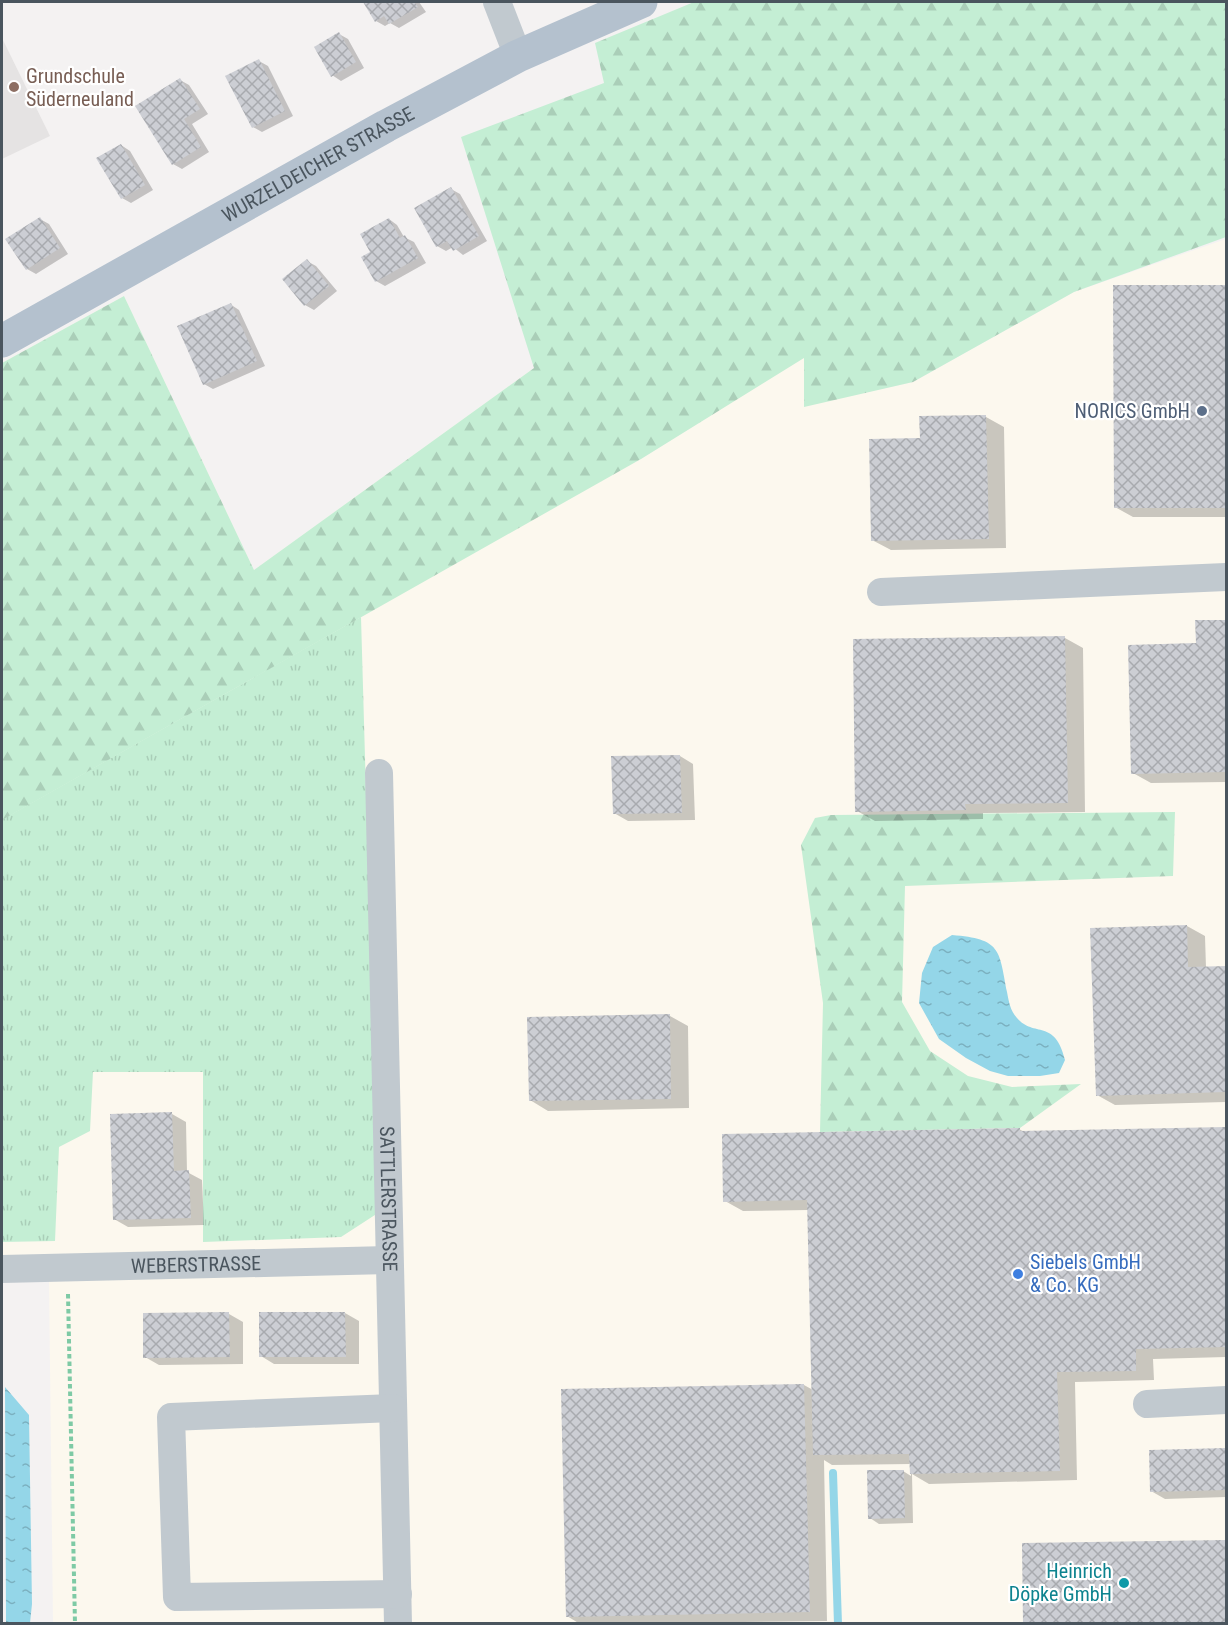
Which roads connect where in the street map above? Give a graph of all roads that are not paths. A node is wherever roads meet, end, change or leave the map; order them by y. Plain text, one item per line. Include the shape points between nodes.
1 (497, 2) edge
2 (641, 2) edge
3 (519, 56) junction
4 (2, 341) edge
5 (1227, 577) edge
6 (881, 592) dead end
7 (379, 773) dead end
8 (389, 1260) junction
9 (2, 1269) edge
10 (1227, 1400) edge
11 (1147, 1404) dead end
12 (393, 1408) junction
13 (398, 1594) junction
14 (398, 1623) edge

1 - 3 street
2 - 3 main road, WURZELDEICHER STRASSE
3 - 4 main road, WURZELDEICHER STRASSE
5 - 6 street
7 - 8 street, SATTLERSTRASSE
8 - 9 street, WEBERSTRASSE
8 - 12 street, SATTLERSTRASSE
10 - 11 street
12 - 13 street, SATTLERSTRASSE
12 - 13 street via 171,1417 177,1596
13 - 14 street, SATTLERSTRASSE

